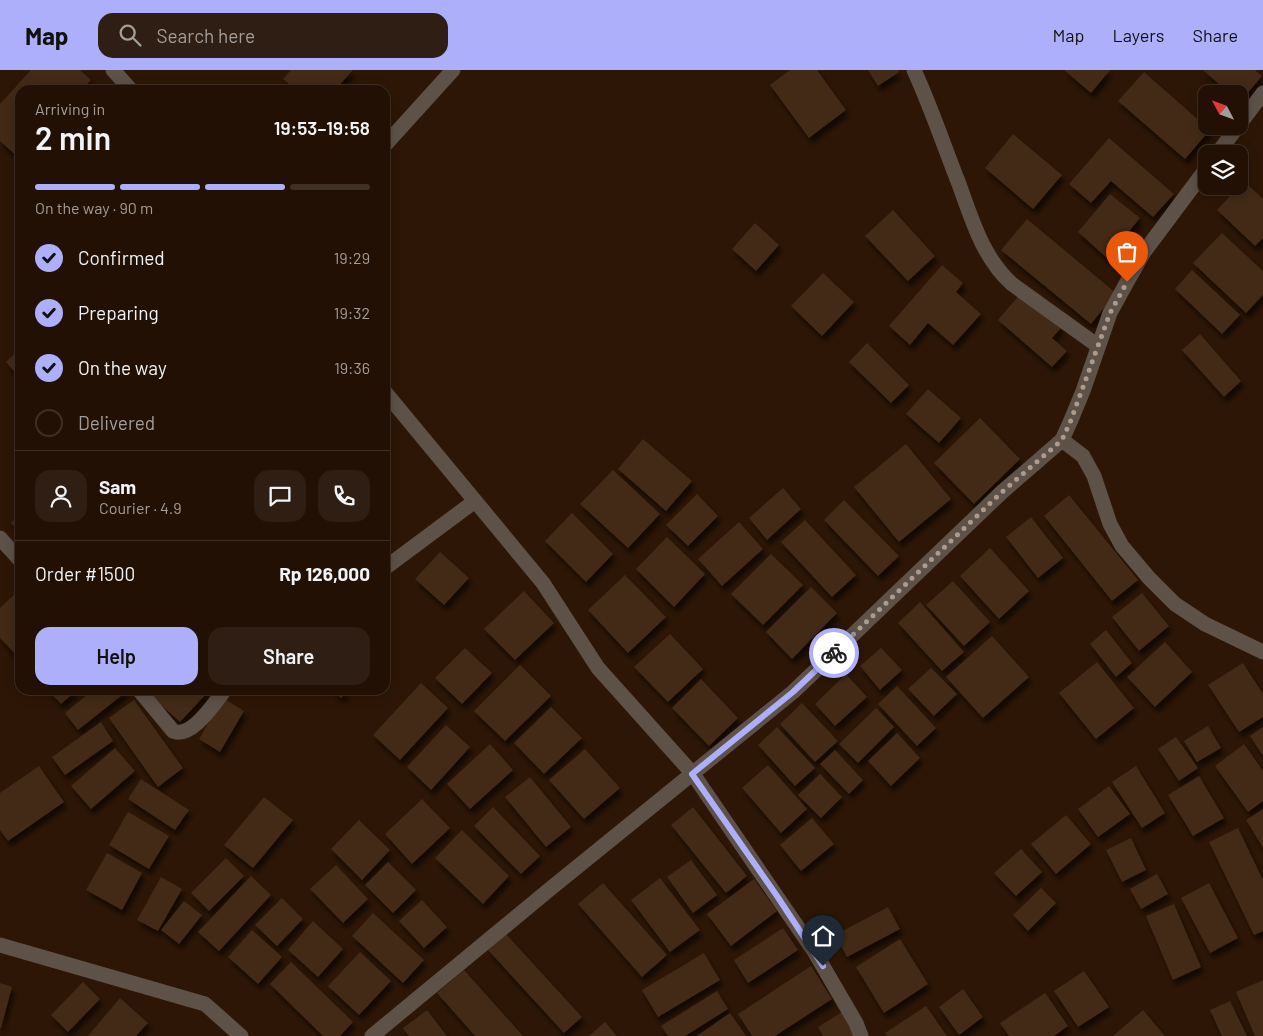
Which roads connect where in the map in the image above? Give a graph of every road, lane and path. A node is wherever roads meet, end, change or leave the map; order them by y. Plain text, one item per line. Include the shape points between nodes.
1 (113, 70) edge
2 (452, 70) edge
3 (914, 70) edge
4 (126, 85) edge
5 (1263, 93) edge
6 (1248, 113) edge
7 (390, 139) edge
8 (1198, 180) edge
9 (1098, 346) junction
10 (390, 398) edge
11 (1062, 440) junction
12 (475, 501) junction
13 (0, 538) edge
14 (15, 554) edge
15 (390, 564) edge
16 (1263, 652) edge
17 (143, 695) edge
18 (221, 695) edge
19 (692, 774) junction
20 (0, 945) edge
21 (241, 1036) edge
22 (372, 1036) edge
23 (861, 1036) edge

1 - 4 street
2 - 7 street
3 - 9 street via 988,257 1012,284
5 - 6 street
8 - 9 street via 1144,252 1110,313
9 - 11 street
10 - 12 street
11 - 16 street via 1083,456 1094,476 1110,524 1122,546 1149,578 1175,604 1205,624
11 - 19 street via 1002,492 793,692
12 - 15 street
12 - 19 street via 543,583 598,668
13 - 14 street
17 - 18 street via 173,731 180,734 196,724
19 - 22 street
19 - 23 street via 814,951
20 - 21 street via 205,1004

